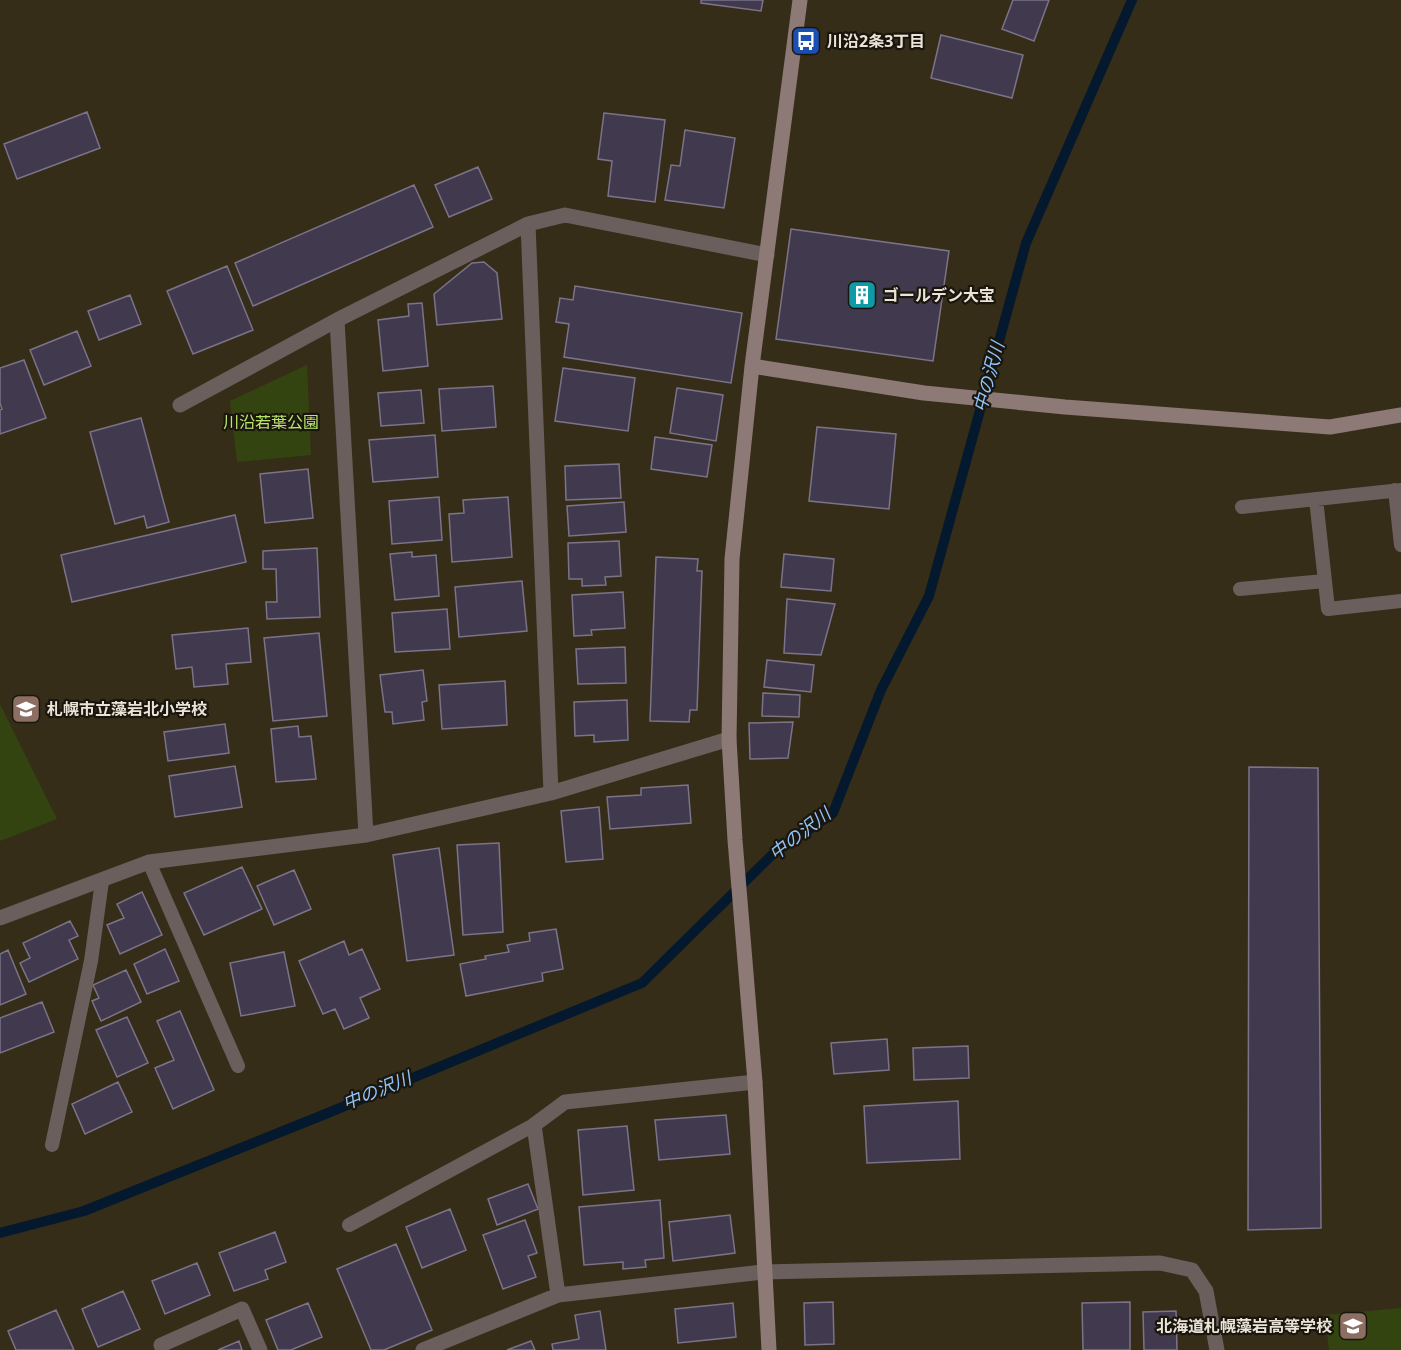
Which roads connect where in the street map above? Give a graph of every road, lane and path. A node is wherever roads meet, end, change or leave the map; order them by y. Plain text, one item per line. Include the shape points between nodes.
1 (800, 0) edge
2 (528, 224) junction
3 (767, 255) junction
4 (337, 320) junction
5 (752, 366) junction
6 (180, 405) dead end
7 (1401, 415) edge
8 (1398, 490) edge
9 (1316, 499) junction
10 (1242, 507) dead end
11 (1401, 545) edge
12 (1324, 581) junction
13 (1240, 589) dead end
14 (1401, 601) edge
15 (729, 739) junction
16 (551, 793) junction
17 (366, 835) junction
18 (149, 862) junction
19 (102, 880) junction
20 (0, 918) edge
21 (238, 1066) dead end
22 (755, 1082) junction
23 (534, 1125) junction
24 (52, 1145) dead end
25 (349, 1226) dead end
26 (764, 1272) junction
27 (558, 1295) junction
28 (454, 1344) edge
29 (163, 1350) edge
30 (260, 1350) edge
31 (423, 1350) edge
32 (769, 1350) edge
33 (1217, 1350) edge

1 - 3 street
2 - 3 street via 565,215
2 - 4 street
2 - 16 street
3 - 5 street
4 - 6 street
4 - 17 street
5 - 7 street via 924,393 1065,407 1330,427
5 - 15 street via 732,559
8 - 9 lane
8 - 11 lane
9 - 10 lane
9 - 12 lane
12 - 13 lane
12 - 14 lane via 1328,609
15 - 16 street
15 - 22 street
16 - 17 street
17 - 18 street
18 - 19 street
18 - 21 lane
19 - 20 street
19 - 24 lane via 91,961
22 - 23 street via 565,1102
22 - 26 street
23 - 25 lane
23 - 27 street
26 - 27 street
26 - 32 street
26 - 33 street via 1160,1263 1192,1270 1206,1291
27 - 28 street
28 - 31 street
29 - 30 street via 161,1345 242,1309

